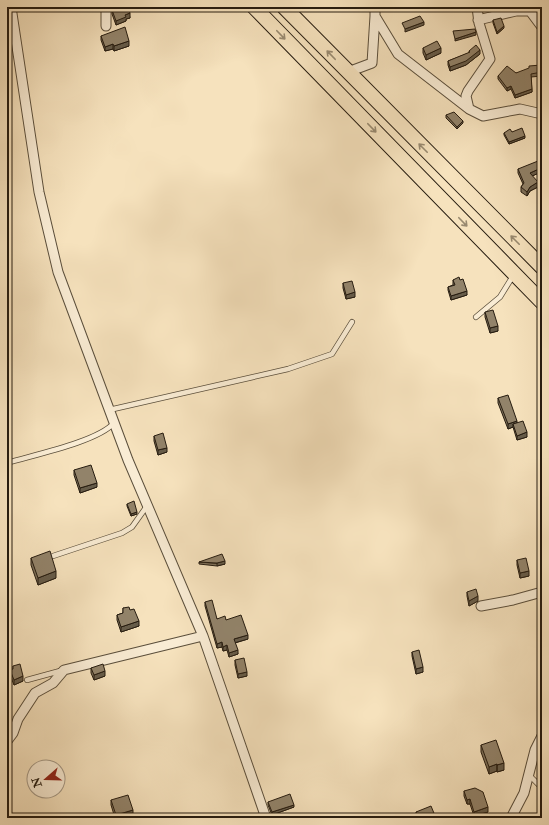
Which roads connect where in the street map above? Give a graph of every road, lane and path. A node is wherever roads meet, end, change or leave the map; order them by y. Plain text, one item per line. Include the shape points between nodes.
1 (9, 7) edge
2 (106, 7) edge
3 (254, 7) edge
4 (284, 7) edge
5 (477, 7) edge
6 (375, 12) edge
7 (478, 20) junction
8 (106, 26) dead end
9 (542, 27) edge
10 (348, 72) junction
11 (469, 109) junction
12 (542, 114) edge
13 (542, 267) edge
14 (514, 275) junction
15 (542, 302) edge
16 (476, 317) dead end
17 (352, 322) dead end
18 (109, 410) junction
19 (114, 423) junction
20 (7, 463) edge
21 (147, 506) junction
22 (53, 556) edge
23 (542, 592) edge
24 (481, 606) dead end
25 (203, 636) junction
26 (64, 670) junction
27 (27, 680) dead end
28 (542, 736) edge
29 (7, 741) edge
30 (529, 774) junction
31 (542, 788) edge
32 (7, 814) edge
33 (11, 818) edge
34 (266, 818) edge
35 (511, 818) edge

1 - 18 street via 39,192 58,272
2 - 8 street
3 -> 14 main road
10 -> 4 main road
5 - 7 street
6 - 10 street via 372,63
6 - 11 street via 398,54
7 - 9 street via 516,11 530,11
7 - 11 street via 490,59 468,90 466,96
13 -> 10 main road
11 - 12 street via 483,116 520,109
14 - 15 main road
14 - 16 lane via 500,297
17 - 18 lane via 332,354 288,369
18 - 19 street
19 - 20 lane via 108,430 88,439
19 - 21 street
21 - 22 lane via 132,527 122,533
21 - 25 street
23 - 24 street
25 - 26 street
25 - 34 street
26 - 27 lane
26 - 29 street via 53,682 35,693 18,718
28 - 30 street via 535,750
30 - 31 lane
30 - 35 street via 524,793
32 - 33 lane

